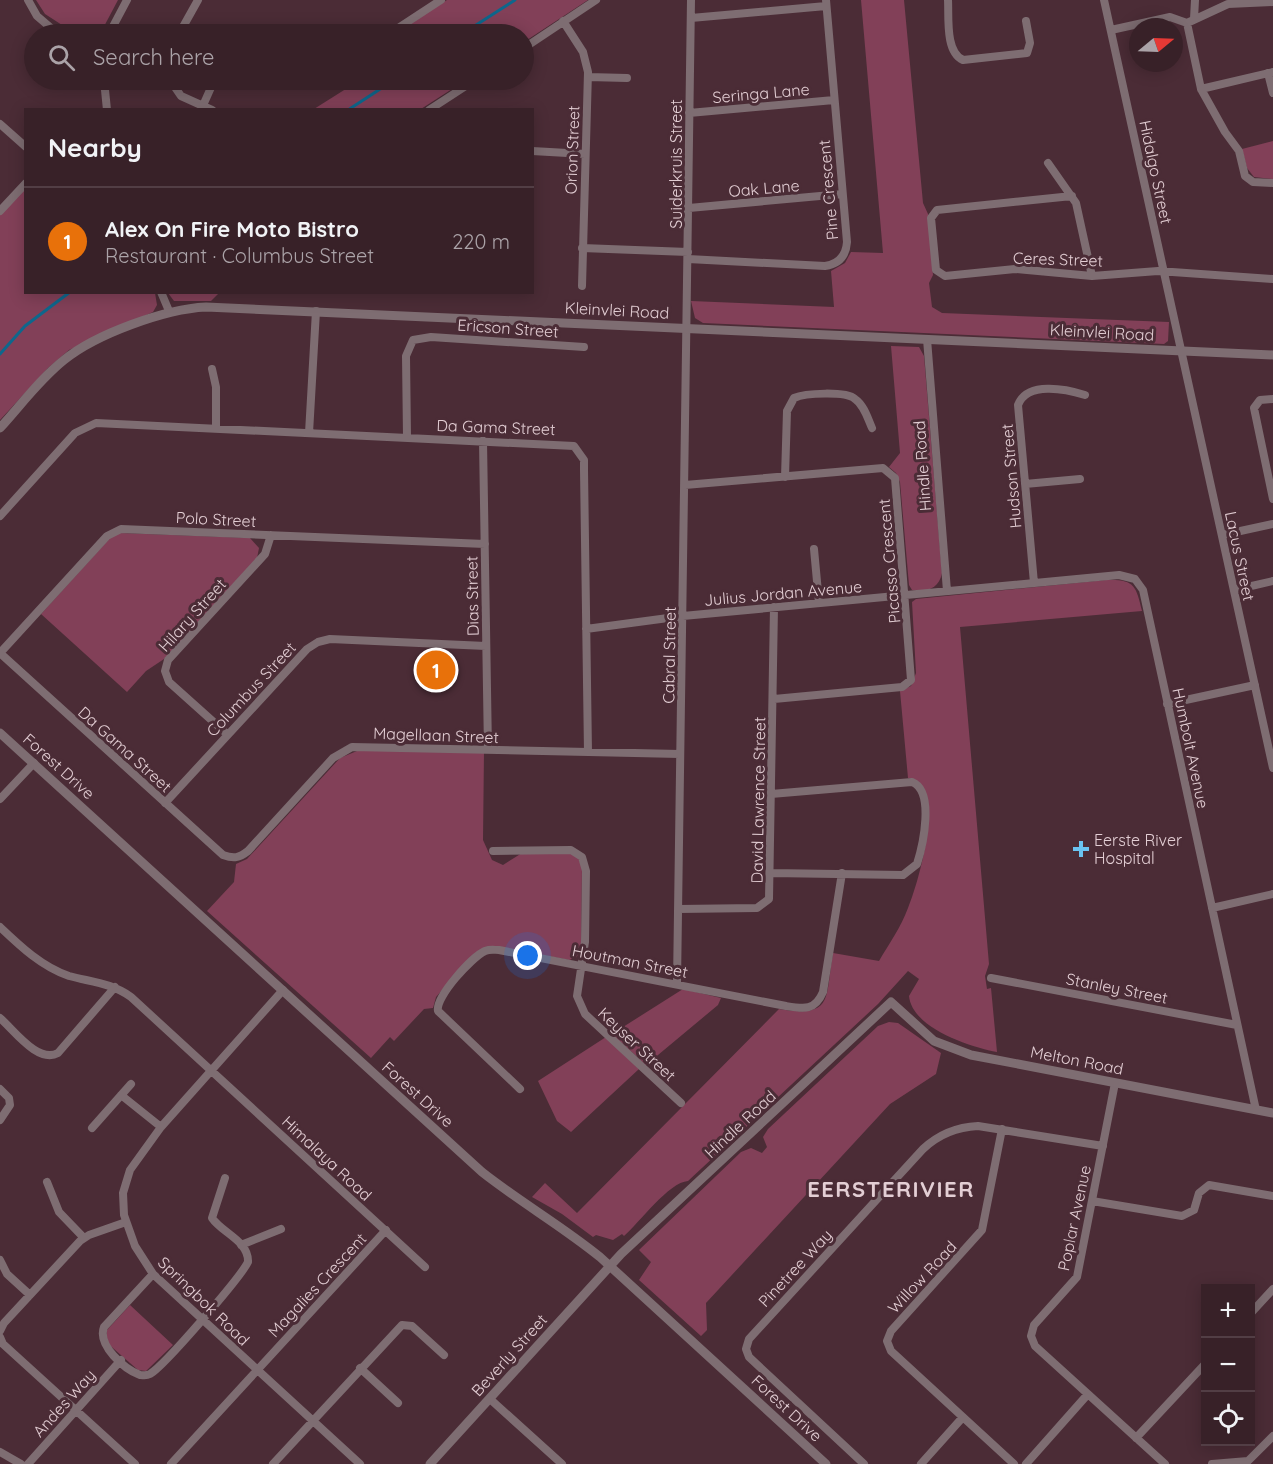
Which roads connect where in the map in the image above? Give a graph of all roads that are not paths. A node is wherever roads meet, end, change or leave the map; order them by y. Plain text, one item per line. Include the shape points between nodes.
1 (28, 0) edge
2 (127, 0) edge
3 (198, 0) edge
4 (441, 0) edge
5 (596, 0) edge
6 (691, 0) edge
7 (948, 0) edge
8 (1104, 0) edge
9 (1195, 0) edge
10 (1273, 2) edge
11 (826, 3) edge
12 (691, 18) junction
13 (1183, 19) edge
14 (563, 21) junction
15 (1026, 21) dead end
16 (1190, 21) junction
17 (46, 24) edge
18 (114, 24) edge
19 (185, 24) edge
20 (404, 24) edge
21 (1129, 27) edge
22 (1111, 30) junction
23 (534, 41) edge
24 (1271, 73) edge
25 (588, 77) junction
26 (627, 78) dead end
27 (1201, 89) junction
28 (105, 90) edge
29 (177, 90) edge
30 (210, 90) edge
31 (460, 90) edge
32 (1273, 93) edge
33 (834, 100) junction
34 (106, 108) edge
35 (201, 108) edge
36 (432, 108) edge
37 (689, 113) junction
38 (0, 124) edge
39 (24, 145) edge
40 (534, 151) edge
41 (585, 154) junction
42 (1048, 163) dead end
43 (1273, 183) edge
44 (24, 185) edge
45 (842, 194) junction
46 (1072, 196) junction
47 (689, 208) junction
48 (0, 211) edge
49 (582, 248) junction
50 (688, 256) junction
51 (1164, 273) junction
52 (1092, 276) junction
53 (1273, 279) edge
54 (582, 286) dead end
55 (163, 294) edge
56 (169, 311) junction
57 (316, 311) junction
58 (687, 328) junction
59 (927, 339) junction
60 (584, 347) dead end
61 (1182, 351) junction
62 (1273, 355) edge
63 (212, 369) dead end
64 (1085, 395) dead end
65 (1273, 399) edge
66 (0, 428) edge
67 (216, 428) junction
68 (872, 428) dead end
69 (309, 433) junction
70 (407, 437) junction
71 (483, 441) junction
72 (785, 477) junction
73 (1080, 479) dead end
74 (1025, 483) junction
75 (685, 485) junction
76 (1273, 499) edge
77 (0, 516) edge
78 (1273, 524) edge
79 (271, 535) junction
80 (1222, 535) junction
81 (485, 544) junction
82 (814, 549) dead end
83 (1273, 581) edge
84 (1034, 583) junction
85 (1234, 590) junction
86 (947, 591) junction
87 (906, 596) junction
88 (819, 603) junction
89 (774, 608) junction
90 (683, 616) junction
91 (586, 629) junction
92 (486, 646) junction
93 (0, 653) edge
94 (1255, 685) junction
95 (774, 699) junction
96 (1167, 704) junction
97 (0, 733) edge
98 (226, 734) junction
99 (488, 750) junction
100 (588, 752) junction
101 (680, 754) junction
102 (34, 763) junction
103 (1273, 768) edge
104 (771, 794) junction
105 (0, 799) edge
106 (165, 803) junction
107 (493, 850) dead end
108 (237, 858) joint
109 (771, 873) junction
110 (842, 873) junction
111 (1273, 894) edge
112 (1212, 908) junction
113 (678, 909) junction
114 (0, 927) edge
115 (582, 966) junction
116 (991, 978) dead end
117 (677, 983) junction
118 (115, 987) junction
119 (282, 990) junction
120 (891, 1002) joint
121 (3, 1021) edge
122 (1237, 1025) junction
123 (0, 1030) edge
124 (211, 1069) junction
125 (1115, 1083) junction
126 (131, 1084) dead end
127 (0, 1089) edge
128 (520, 1089) dead end
129 (121, 1095) junction
130 (681, 1103) dead end
131 (1256, 1110) junction
132 (1273, 1113) edge
133 (0, 1120) edge
134 (161, 1127) junction
135 (92, 1128) dead end
136 (1002, 1129) junction
137 (1103, 1146) junction
138 (225, 1178) dead end
139 (47, 1182) dead end
140 (1273, 1196) edge
141 (1092, 1201) junction
142 (126, 1222) junction
143 (281, 1229) dead end
144 (386, 1230) junction
145 (84, 1238) junction
146 (241, 1245) junction
147 (0, 1260) edge
148 (610, 1266) junction
149 (425, 1267) dead end
150 (153, 1274) junction
151 (1273, 1289) edge
152 (30, 1295) junction
153 (1255, 1309) edge
154 (202, 1320) junction
155 (0, 1331) edge
156 (0, 1336) edge
157 (444, 1355) dead end
158 (121, 1360) junction
159 (360, 1368) junction
160 (1201, 1368) edge
161 (257, 1370) junction
162 (1088, 1394) junction
163 (490, 1399) junction
164 (398, 1403) dead end
165 (76, 1410) junction
166 (963, 1417) junction
167 (312, 1420) junction
168 (1273, 1436) edge
169 (1136, 1438) junction
170 (0, 1452) edge
171 (21, 1464) edge
172 (28, 1464) edge
173 (135, 1464) edge
174 (171, 1464) edge
175 (273, 1464) edge
176 (360, 1464) edge
177 (430, 1464) edge
178 (562, 1464) edge
179 (826, 1464) edge
180 (864, 1464) edge
181 (921, 1464) edge
182 (1014, 1464) edge
183 (1026, 1464) edge
184 (1165, 1464) edge
185 (1212, 1464) edge

1 - 17 street
2 - 18 street
3 - 19 street
4 - 20 street
5 - 14 street
6 - 12 street, Suiderkruis Street
7 - 15 street via 952,47 957,57 968,61 1023,56 1030,43
8 - 22 street, Hidalgo Street
9 - 16 street
10 - 16 street via 1228,4
11 - 12 street
11 - 33 street, Pine Crescent
12 - 37 street, Suiderkruis Street
13 - 16 street
14 - 23 street
14 - 25 street, Orion Street via 583,52
16 - 27 street
21 - 22 street
22 - 51 street, Hidalgo Street
24 - 27 street
24 - 32 street
25 - 26 street
25 - 41 street, Orion Street
27 - 43 street via 1239,151 1247,178
28 - 34 street
29 - 35 street
30 - 35 street
31 - 36 street
33 - 37 street, Seringa Lane
33 - 45 street, Pine Crescent
37 - 47 street, Suiderkruis Street
38 - 39 street
40 - 41 street
41 - 49 street, Orion Street
42 - 46 street
44 - 48 street
45 - 47 street, Oak Lane
45 - 50 street, Pine Crescent via 847,246 834,264
46 - 52 street
46 - 52 street, Ceres Street via 937,210 931,218 934,266 938,274 945,276 1015,269
47 - 50 street, Suiderkruis Street
49 - 50 street
49 - 54 street, Orion Street
50 - 58 street, Suiderkruis Street
51 - 52 street, Ceres Street
51 - 53 street, Ceres Street
51 - 61 street, Hidalgo Street
55 - 56 street
56 - 57 street, Kleinvlei Road via 225,306
56 - 66 street, Kleinvlei Road via 93,342 66,358
57 - 58 street, Kleinvlei Road
57 - 69 street
58 - 59 street, Kleinvlei Road
58 - 75 street, Cabral Street
59 - 61 street, Kleinvlei Road
59 - 86 street, Hindle Road
60 - 70 street, Ericson Street via 431,337 413,340 408,348
61 - 62 street, Kleinvlei Road
61 - 80 street, Lacus Street
63 - 67 street
64 - 74 street, Hudson Street via 1070,390 1039,390 1021,399 1018,410
65 - 76 street via 1260,399 1254,412
67 - 69 street, Da Gama Street
67 - 77 street, Da Gama Street via 101,422 85,426
68 - 72 street via 861,406 850,396 810,394 794,398 787,411
69 - 70 street, Da Gama Street
70 - 71 street, Da Gama Street
71 - 81 street, Dias Street
71 - 91 street, Da Gama Street via 567,444 579,450 584,470
72 - 75 street, Picasso Crescent
72 - 87 street, Picasso Crescent via 882,468 891,472 896,484
73 - 74 street
74 - 84 street, Hudson Street
75 - 90 street, Cabral Street
78 - 80 street
79 - 81 street, Polo Street
79 - 93 street, Polo Street via 117,530 107,536
79 - 98 street, Hilary Street via 265,554 168,660 165,668 169,682
80 - 85 street, Lacus Street
81 - 92 street, Dias Street
82 - 88 street
83 - 85 street
84 - 86 street, Humbolt Avenue
84 - 96 street, Humbolt Avenue via 1124,575 1135,579 1143,590
85 - 94 street, Lacus Street
86 - 87 street, Julius Jordan Avenue
87 - 88 street, Julius Jordan Avenue
87 - 95 street, Picasso Crescent via 913,677 906,686
88 - 89 street, Julius Jordan Avenue
89 - 90 street, Julius Jordan Avenue
89 - 95 street, David Lawrence Street
90 - 91 street, Julius Jordan Avenue
90 - 101 street, Cabral Street
91 - 100 street, Da Gama Street
92 - 98 street, Columbus Street via 330,639 318,642
92 - 99 street, Dias Street
93 - 106 street, Da Gama Street
94 - 96 street
94 - 103 street, Lacus Street
95 - 104 street, David Lawrence Street
96 - 112 street, Humbolt Avenue
97 - 102 street, Forest Drive
98 - 106 street, Columbus Street
99 - 100 street, Magellaan Street
99 - 108 street, Magellaan Street via 352,747 333,758 248,851
100 - 101 street, Magellaan Street
101 - 113 street, Cabral Street
102 - 105 street
102 - 119 street, Forest Drive
104 - 109 street, David Lawrence Street
104 - 110 street via 907,782 919,786 924,793 925,822 913,869 903,875
106 - 108 street, Da Gama Street via 222,855
107 - 115 street, Keyser Street via 572,850 582,857 586,870
109 - 110 street
109 - 113 street, David Lawrence Street via 769,899 760,908
110 - 117 street, Houtman Street via 823,992 816,1005 803,1009
111 - 112 street
112 - 122 street, Humbolt Avenue
113 - 117 street, Cabral Street
114 - 118 street, Himalaya Road via 55,970
115 - 117 street, Houtman Street
115 - 128 street, Houtman Street via 491,950 480,955 439,999 437,1006 442,1017
115 - 130 street, Keyser Street via 577,996 581,1009
116 - 122 street, Stanley Street
118 - 121 street via 54,1055 39,1053
118 - 124 street, Himalaya Road via 142,1006
119 - 124 street, Springbok Road
119 - 148 street, Forest Drive via 482,1172 525,1206 571,1233
120 - 125 street, Melton Road via 925,1035 958,1051
120 - 148 street, Hindle Road
121 - 123 street
122 - 131 street, Humbolt Avenue
124 - 134 street, Springbok Road
124 - 144 street, Himalaya Road
125 - 131 street, Melton Road
125 - 137 street, Poplar Avenue
126 - 129 street
127 - 133 street via 10,1105
129 - 134 street
129 - 135 street
131 - 132 street, Melton Road
134 - 142 street, Springbok Road via 130,1170 123,1200
136 - 137 street
136 - 166 street, Willow Road via 982,1230 888,1337 891,1351
136 - 180 street, Pinetree Way via 960,1128 929,1143 747,1342 752,1360
137 - 141 street, Poplar Avenue
138 - 146 street via 212,1218
139 - 145 street via 59,1212
140 - 141 street via 1209,1185 1199,1193 1194,1210 1182,1216
141 - 162 street, Poplar Avenue via 1077,1277 1030,1333 1035,1346
142 - 145 street
142 - 150 street, Springbok Road via 135,1246
143 - 146 street
144 - 149 street, Himalaya Road
144 - 161 street, Magalies Crescent
145 - 152 street
146 - 154 street via 248,1254 246,1266
147 - 152 street via 7,1274
148 - 163 street, Beverly Street
148 - 179 street, Forest Drive
150 - 154 street, Springbok Road
150 - 158 street via 102,1330 104,1345
151 - 153 street
152 - 155 street
154 - 158 street via 150,1373 137,1374
154 - 161 street, Springbok Road
156 - 165 street via 3,1344
157 - 159 street via 406,1324 397,1328
158 - 165 street, Andes Way
159 - 164 street
159 - 167 street
160 - 169 street
161 - 167 street, Springbok Road
161 - 174 street, Magalies Crescent
162 - 169 street, Poplar Avenue
162 - 183 street
163 - 177 street, Beverly Street
163 - 178 street
165 - 172 street, Andes Way
165 - 173 street
166 - 181 street
166 - 182 street, Willow Road
167 - 175 street
167 - 176 street, Springbok Road
168 - 185 street via 1248,1461
169 - 184 street, Poplar Avenue
170 - 171 street

